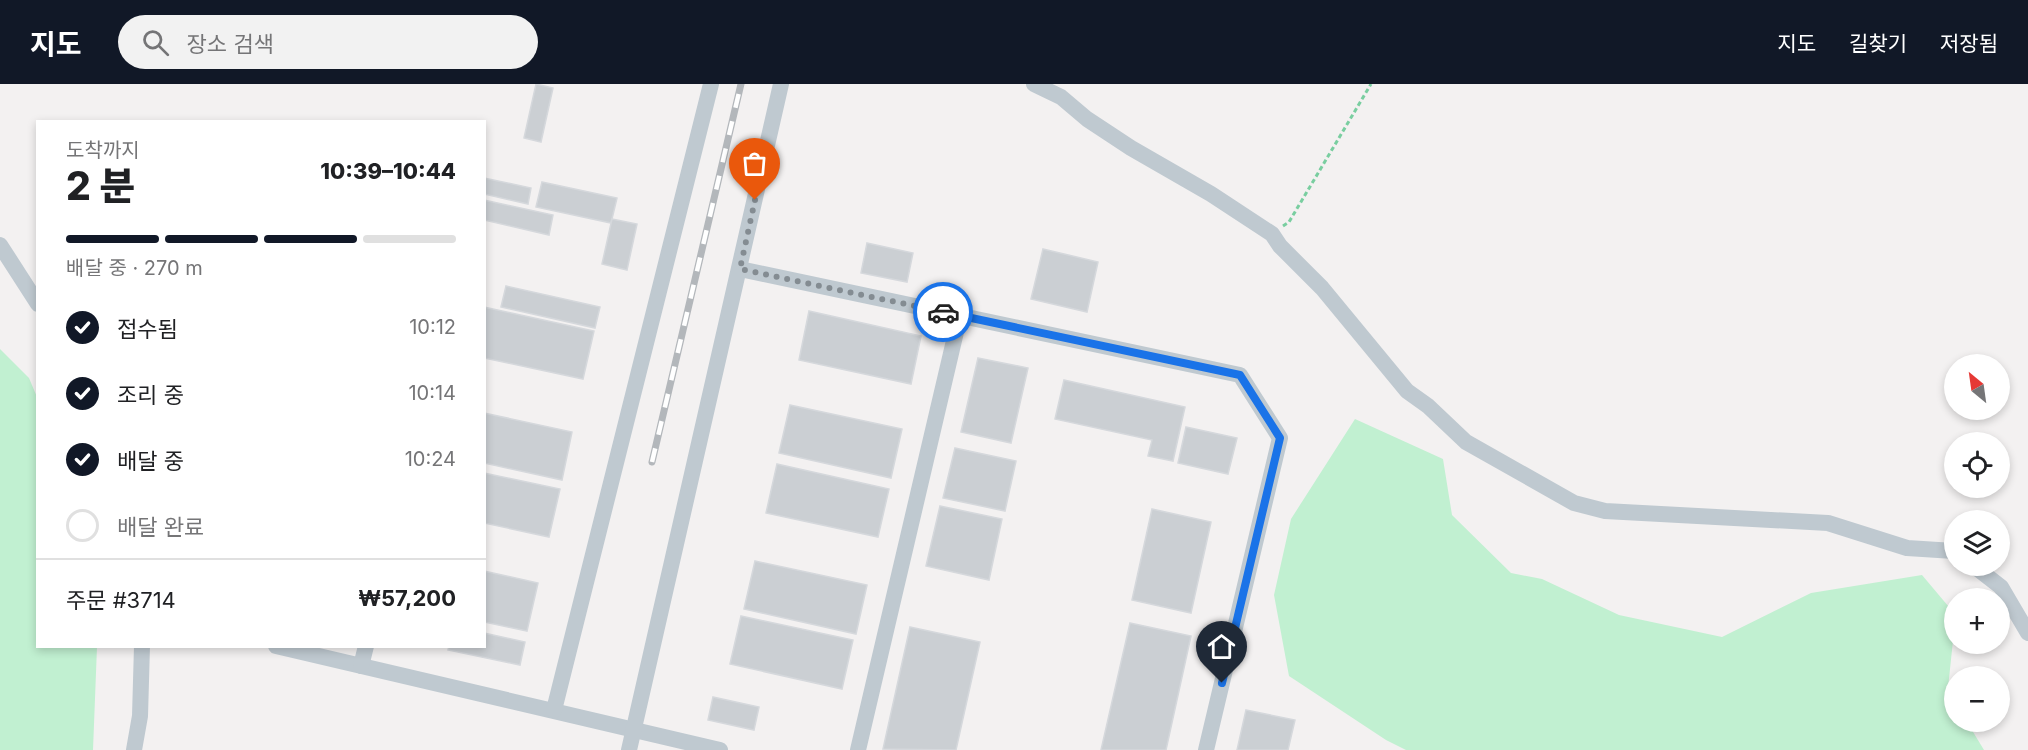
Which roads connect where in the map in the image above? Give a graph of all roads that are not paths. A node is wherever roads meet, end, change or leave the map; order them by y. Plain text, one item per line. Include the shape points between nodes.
1 (711, 84) edge
2 (781, 84) edge
3 (1034, 84) edge
4 (0, 245) edge
5 (740, 269) junction
6 (36, 300) edge
7 (960, 315) junction
8 (1944, 550) edge
9 (1987, 576) edge
10 (2028, 633) edge
11 (142, 648) edge
12 (284, 648) edge
13 (366, 648) edge
14 (361, 666) junction
15 (554, 710) junction
16 (634, 729) junction
17 (134, 750) edge
18 (629, 750) edge
19 (720, 750) edge
20 (858, 750) edge
21 (1206, 750) edge

1 - 15 street
2 - 5 street
3 - 8 street via 1272,234 1407,391 1466,442 1574,503 1605,512 1828,523 1907,548
4 - 6 street
5 - 7 street
5 - 16 street
7 - 20 street
7 - 21 street via 1240,375 1280,438
9 - 10 street via 2001,587
11 - 17 street via 140,716
12 - 14 street
13 - 14 street
14 - 15 street
15 - 16 street
16 - 18 street
16 - 19 street

